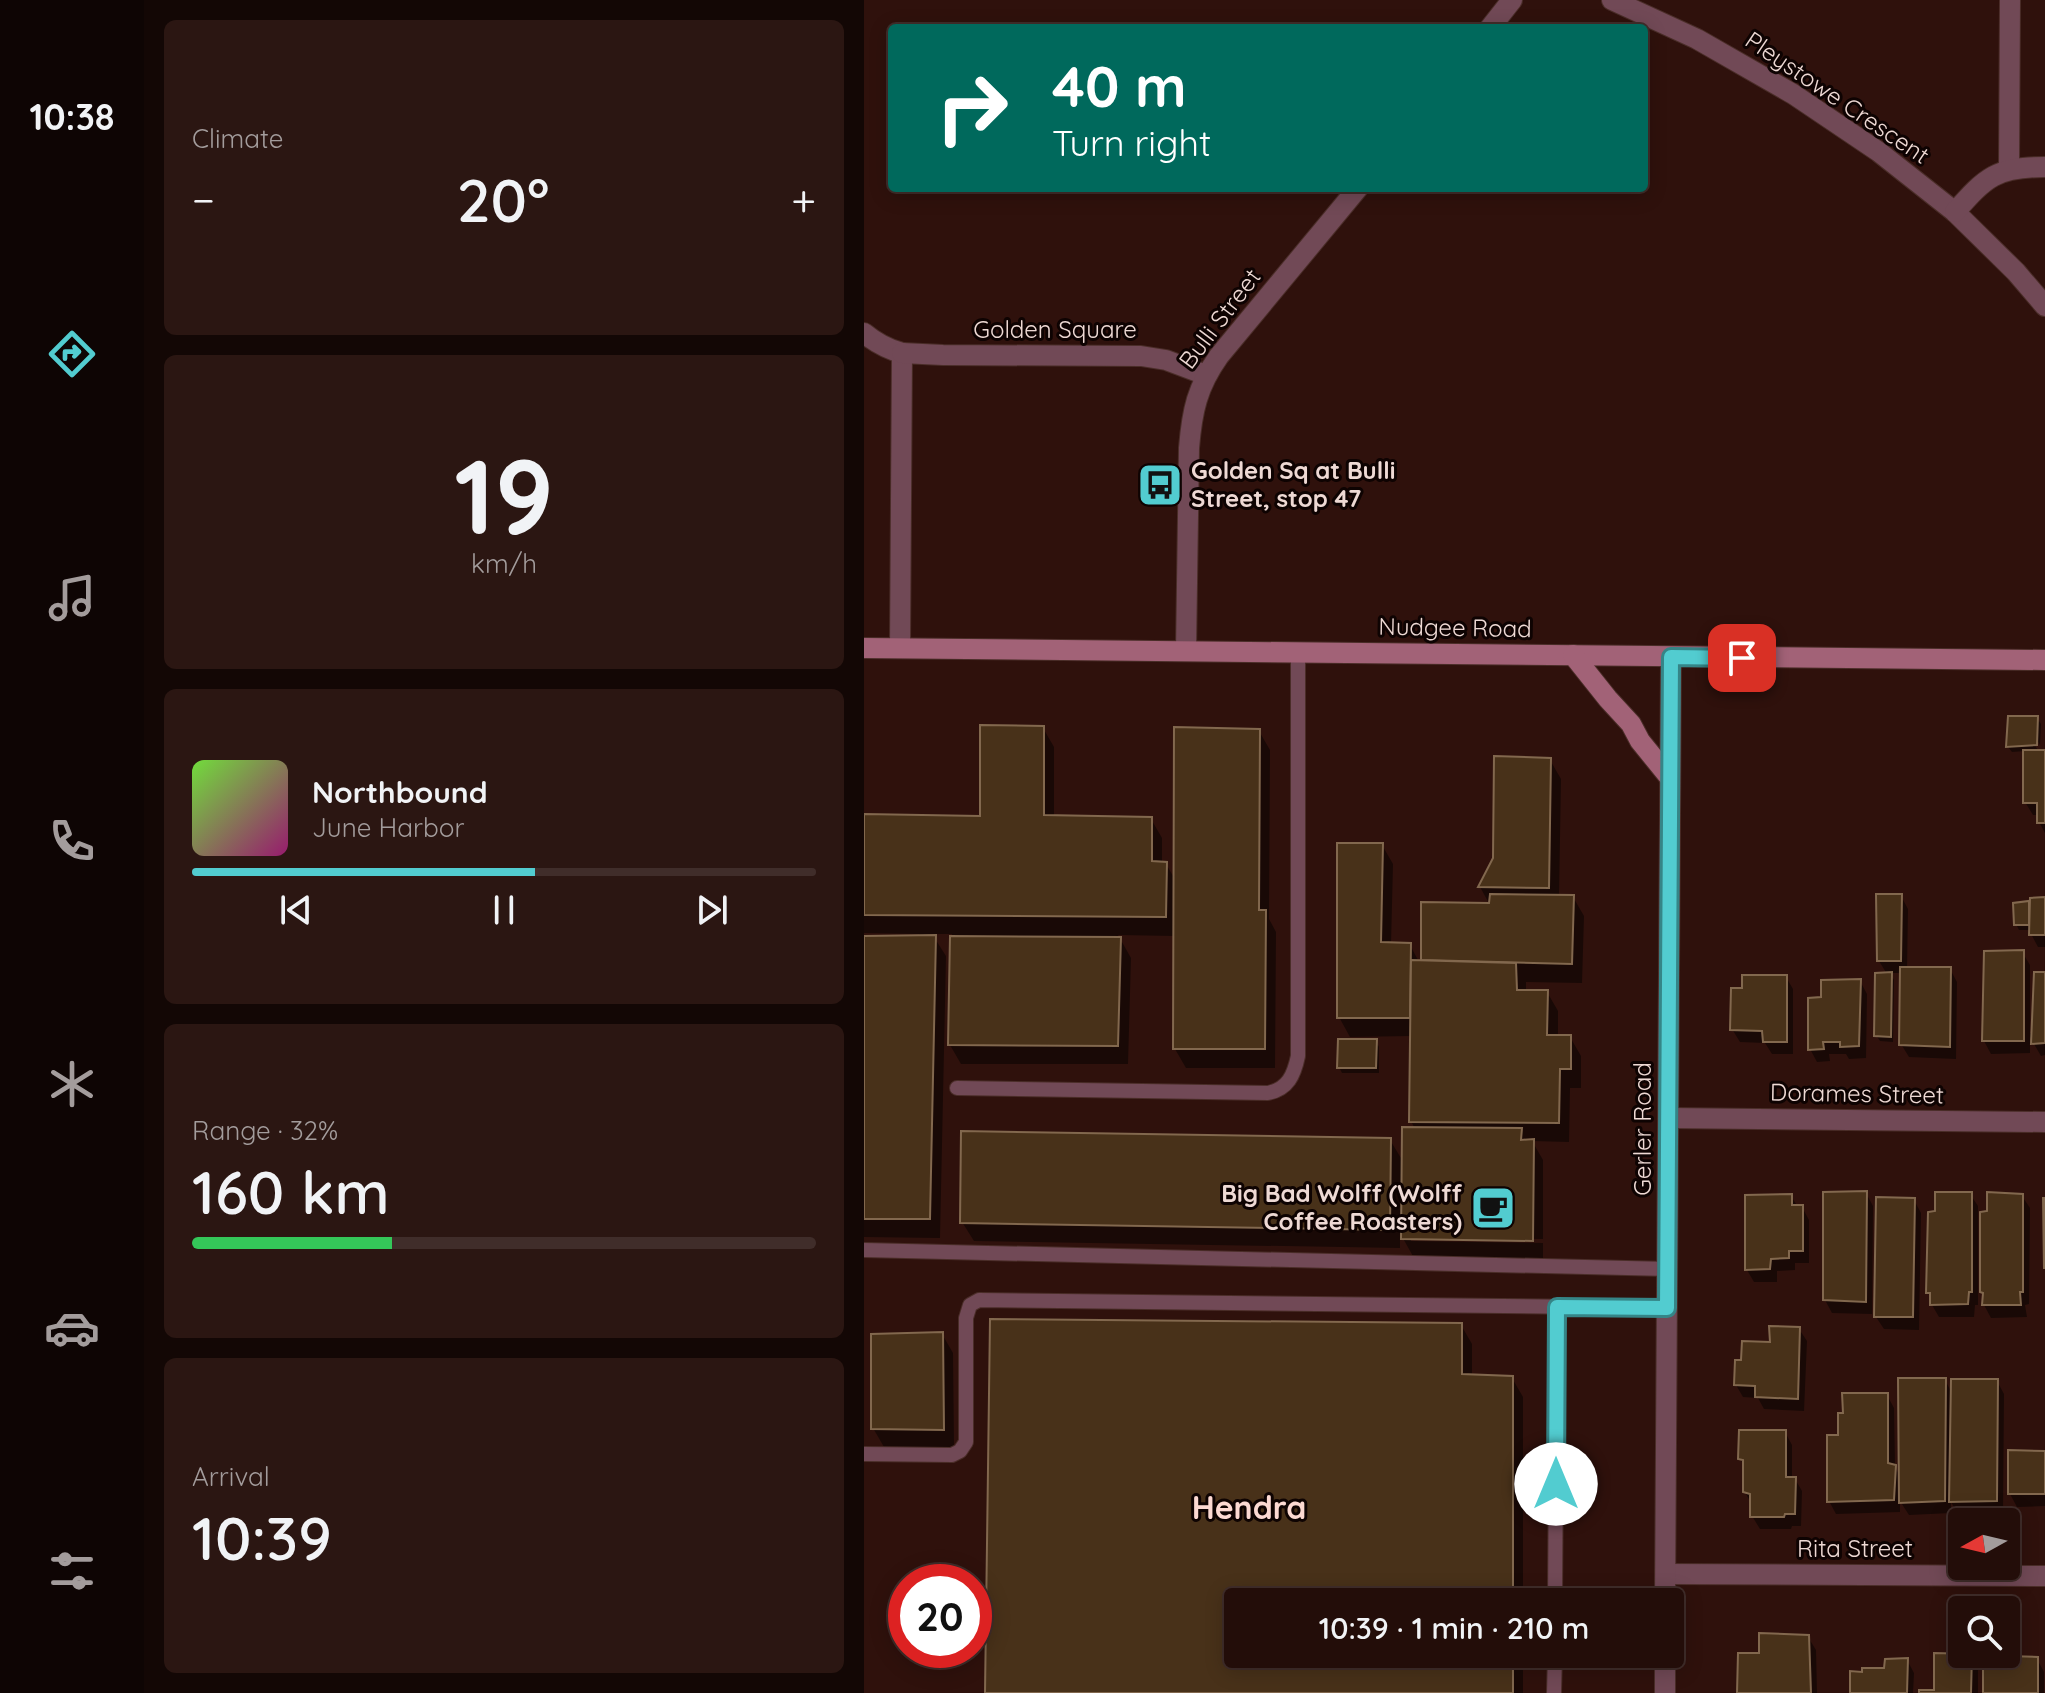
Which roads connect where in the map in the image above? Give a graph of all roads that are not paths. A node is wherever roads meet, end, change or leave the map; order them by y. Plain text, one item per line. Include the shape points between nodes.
1 (1512, 0) edge
2 (1612, 0) edge
3 (2010, 0) edge
4 (1493, 24) edge
5 (2045, 167) edge
6 (2009, 169) junction
7 (1355, 192) edge
8 (1955, 212) junction
9 (2045, 306) edge
10 (864, 333) edge
11 (902, 353) junction
12 (1206, 375) junction
13 (864, 648) edge
14 (900, 648) junction
15 (1186, 651) junction
16 (1298, 653) junction
17 (1573, 655) junction
18 (1671, 657) junction
19 (2045, 660) edge
20 (1670, 778) junction
21 (957, 1088) dead end
22 (1669, 1118) junction
23 (2045, 1122) edge
24 (864, 1250) edge
25 (1668, 1269) junction
26 (1557, 1307) junction
27 (1667, 1308) junction
28 (864, 1454) edge
29 (1666, 1574) junction
30 (2045, 1576) edge
31 (1555, 1588) edge
32 (1666, 1588) edge
33 (1555, 1668) edge
34 (1665, 1668) edge
35 (1554, 1693) edge
36 (1665, 1693) edge

1 - 4 street
2 - 8 street, Pleystowe Crescent via 1697,39 1793,94
3 - 6 street
5 - 6 street
6 - 8 street via 1979,185
7 - 12 street, Bulli Street
8 - 9 street, Pleystowe Crescent
10 - 11 street
11 - 12 street, Golden Square via 1141,356
11 - 14 street
12 - 15 street, Bulli Street via 1192,416 1189,448
13 - 14 main road, Nudgee Road
14 - 15 main road, Nudgee Road
15 - 16 main road, Nudgee Road
16 - 17 main road, Nudgee Road
16 - 21 lane via 1298,1056 1288,1083 1268,1093
17 - 18 main road, Nudgee Road
17 - 20 main road
18 - 19 main road, Nudgee Road
18 - 20 street, Gerler Road
20 - 22 street, Gerler Road
22 - 23 street, Dorames Street
22 - 25 street, Gerler Road
24 - 25 lane
25 - 27 street, Gerler Road
26 - 27 lane
26 - 28 lane via 979,1300 970,1305 966,1318 966,1442 960,1451
26 - 31 lane
27 - 29 street, Gerler Road
29 - 30 street, Rita Street
29 - 32 street, Gerler Road
33 - 35 lane
34 - 36 street

